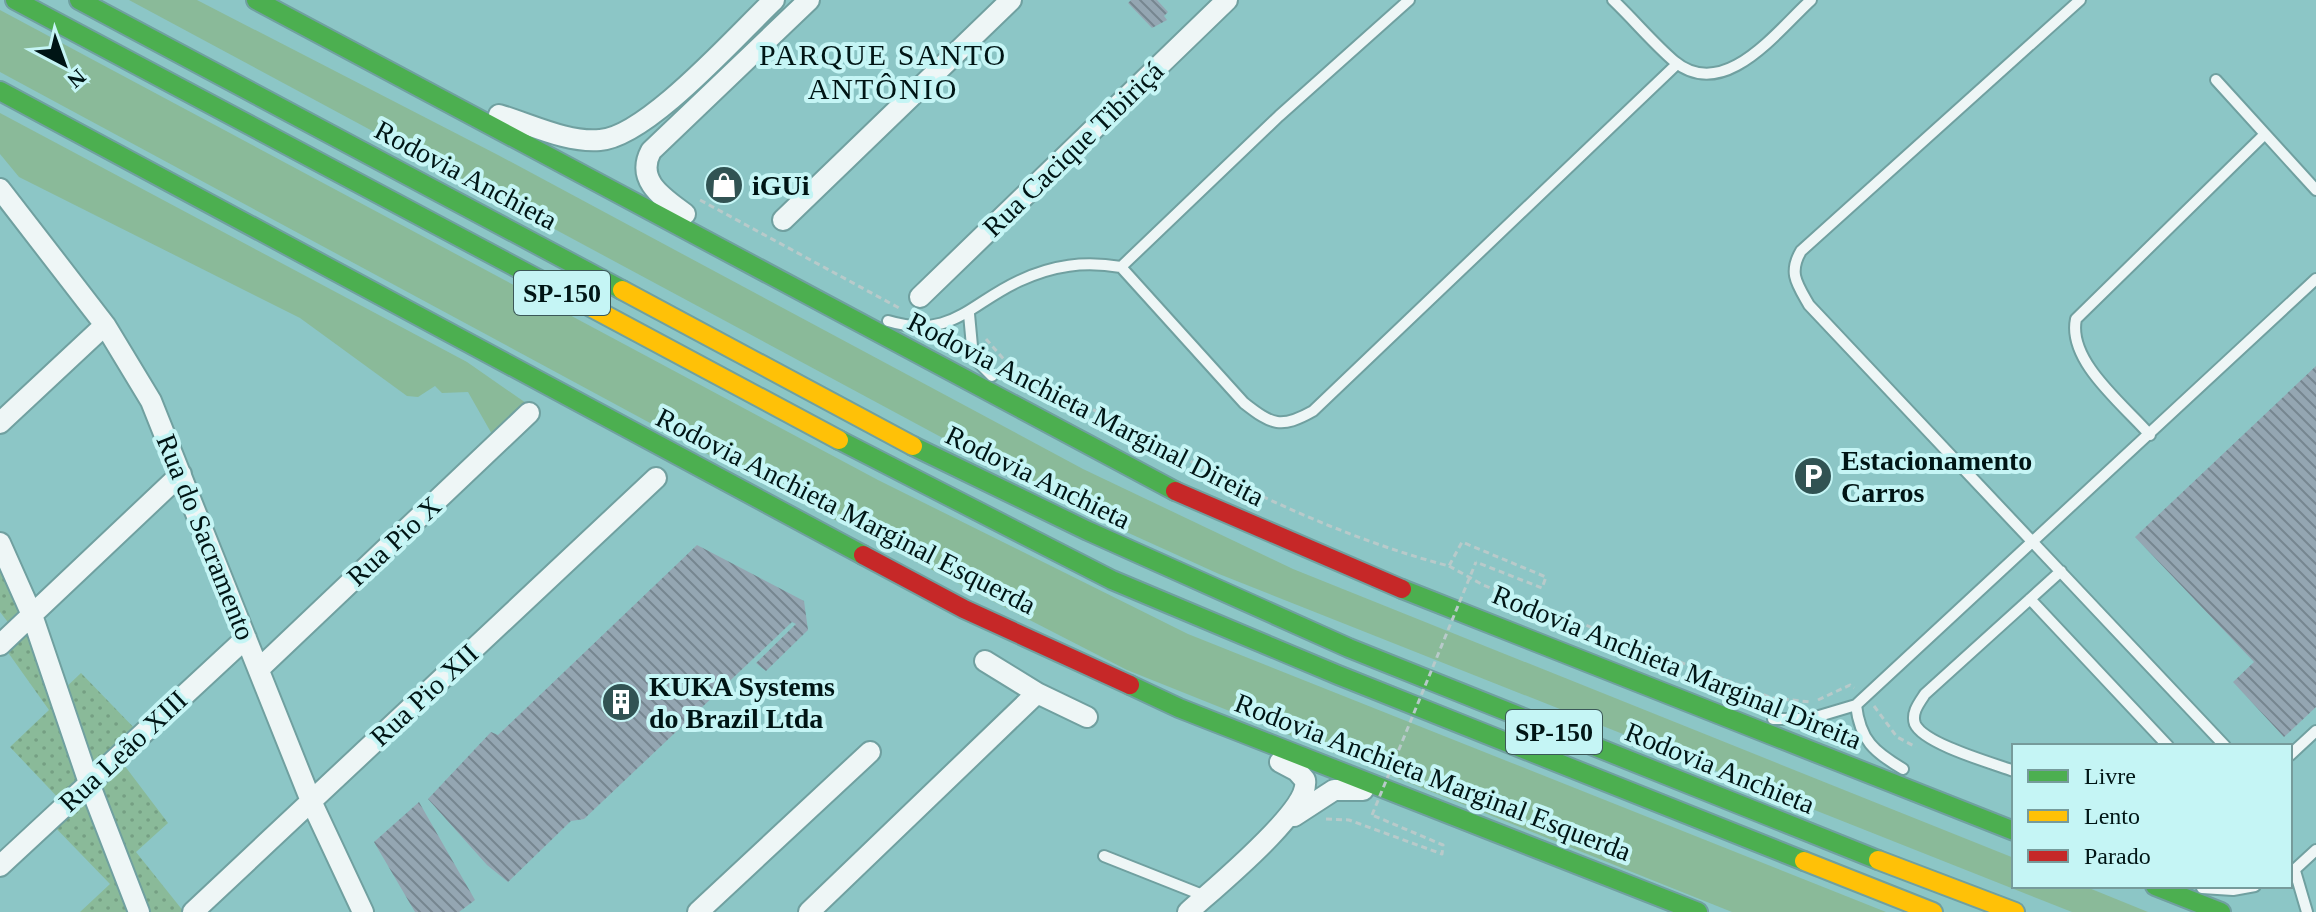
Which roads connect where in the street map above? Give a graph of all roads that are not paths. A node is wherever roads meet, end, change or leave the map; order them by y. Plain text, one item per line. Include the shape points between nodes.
1 (15, 0) edge
2 (79, 0) edge
3 (774, 0) edge
4 (809, 0) edge
5 (1011, 0) edge
6 (1227, 0) edge
7 (1409, 0) edge
8 (1613, 0) edge
9 (1633, 0) edge
10 (1811, 0) edge
11 (2080, 0) edge
12 (249, 3) edge
13 (1623, 10) junction
14 (1677, 64) junction
15 (2216, 80) dead end
16 (0, 91) edge
17 (429, 93) junction
18 (2265, 134) junction
19 (0, 189) edge
20 (2316, 190) edge
21 (783, 220) dead end
22 (748, 266) junction
23 (1121, 267) junction
24 (2316, 279) edge
25 (807, 297) junction
26 (913, 304) road end
27 (969, 314) junction
28 (105, 325) junction
29 (529, 413) dead end
30 (0, 423) edge
31 (1054, 425) junction
32 (2150, 435) junction
33 (181, 474) junction
34 (656, 478) dead end
35 (2032, 540) junction
36 (0, 543) edge
37 (2061, 571) junction
38 (2030, 599) junction
39 (32, 615) junction
40 (246, 638) junction
41 (0, 645) edge
42 (985, 661) dead end
43 (259, 669) junction
44 (1037, 693) junction
45 (1860, 701) junction
46 (1696, 705) junction
47 (1179, 708) junction
48 (1087, 717) dead end
49 (2316, 731) edge
50 (2166, 744) edge
51 (2223, 744) edge
52 (870, 752) dead end
53 (2292, 753) edge
54 (2012, 770) edge
55 (1909, 773) dead end
56 (1922, 781) dead end
57 (89, 783) junction
58 (1416, 800) junction
59 (311, 801) junction
60 (1284, 822) junction
61 (2012, 829) edge
62 (2012, 829) edge
63 (2316, 850) edge
64 (1104, 856) dead end
65 (0, 866) edge
66 (2292, 872) edge
67 (2160, 888) edge
68 (2213, 888) edge
69 (2244, 888) edge
70 (1205, 896) junction
71 (139, 912) edge
72 (193, 912) edge
73 (363, 912) edge
74 (698, 912) edge
75 (809, 912) edge
76 (1188, 912) edge
77 (1698, 912) edge
78 (1933, 912) edge
79 (2015, 912) edge
80 (2221, 912) edge
81 (2307, 912) edge

1 - 78 highway, Rodovia Anchieta / SP-150 via 936,492 1112,580
2 - 79 highway, Rodovia Anchieta / SP-150 via 958,470 1097,538 1349,651
3 - 17 street via 649,119 614,138 573,138
4 - 22 street via 646,159 647,179 659,194
5 - 21 street
6 - 26 street, Rua Cacique Tibiriçá
7 - 23 lane
8 - 13 lane
9 - 13 lane
10 - 14 lane via 1728,72 1707,74
11 - 35 lane via 1801,251 1794,263 1793,279 1809,305
12 - 17 highway, Rodovia Anchieta Marginal Direita / SP-150
13 - 14 lane
14 - 23 lane via 1325,400 1291,423 1268,421 1244,403
15 - 18 lane
16 - 47 highway, Rodovia Anchieta Marginal Esquerda via 951,602
17 - 22 highway, Rodovia Anchieta Marginal Direita / SP-150
18 - 20 lane
18 - 32 lane via 2076,319 2073,330 2081,357
19 - 28 street, Rua do Sacramento
22 - 25 highway, Rodovia Anchieta Marginal Direita / SP-150
23 - 27 lane via 1073,264 1049,269 1016,282
24 - 32 lane
25 - 27 lane via 894,323 938,325
25 - 31 highway, Rodovia Anchieta Marginal Direita / SP-150
27 - 31 lane via 973,357
28 - 30 street
28 - 33 street, Rua do Sacramento via 151,401
29 - 43 street, Rua Pio X
31 - 46 highway, Rodovia Anchieta Marginal Direita / SP-150 via 1167,487 1340,564
32 - 35 lane
33 - 39 street
33 - 40 street, Rua do Sacramento
34 - 59 street, Rua Pio XII
35 - 37 lane
35 - 45 lane
36 - 39 street
37 - 38 lane
37 - 51 lane
38 - 50 lane
38 - 54 lane via 1925,694 1914,712 1916,725 1930,739
39 - 41 street
39 - 57 street
40 - 43 street, Rua do Sacramento
40 - 57 street, Rua Leão XIII
42 - 44 street
43 - 59 street, Rua do Sacramento
44 - 48 street
44 - 75 street
45 - 46 lane via 1796,721
45 - 55 lane via 1867,745
46 - 61 highway, Rodovia Anchieta Marginal Direita / SP-150
47 - 58 highway, Rodovia Anchieta Marginal Esquerda
47 - 60 street via 1297,771 1306,789
49 - 53 lane
52 - 74 street
56 - 62 lane
57 - 65 street, Rua Leão XIII
57 - 71 street
58 - 60 street via 1343,788
58 - 77 highway, Rodovia Anchieta Marginal Esquerda
59 - 72 street, Rua Pio XII
59 - 73 street, Rua do Sacramento
60 - 70 street
63 - 66 lane
64 - 70 lane
66 - 81 lane
67 - 80 highway
68 - 69 lane
70 - 76 street

